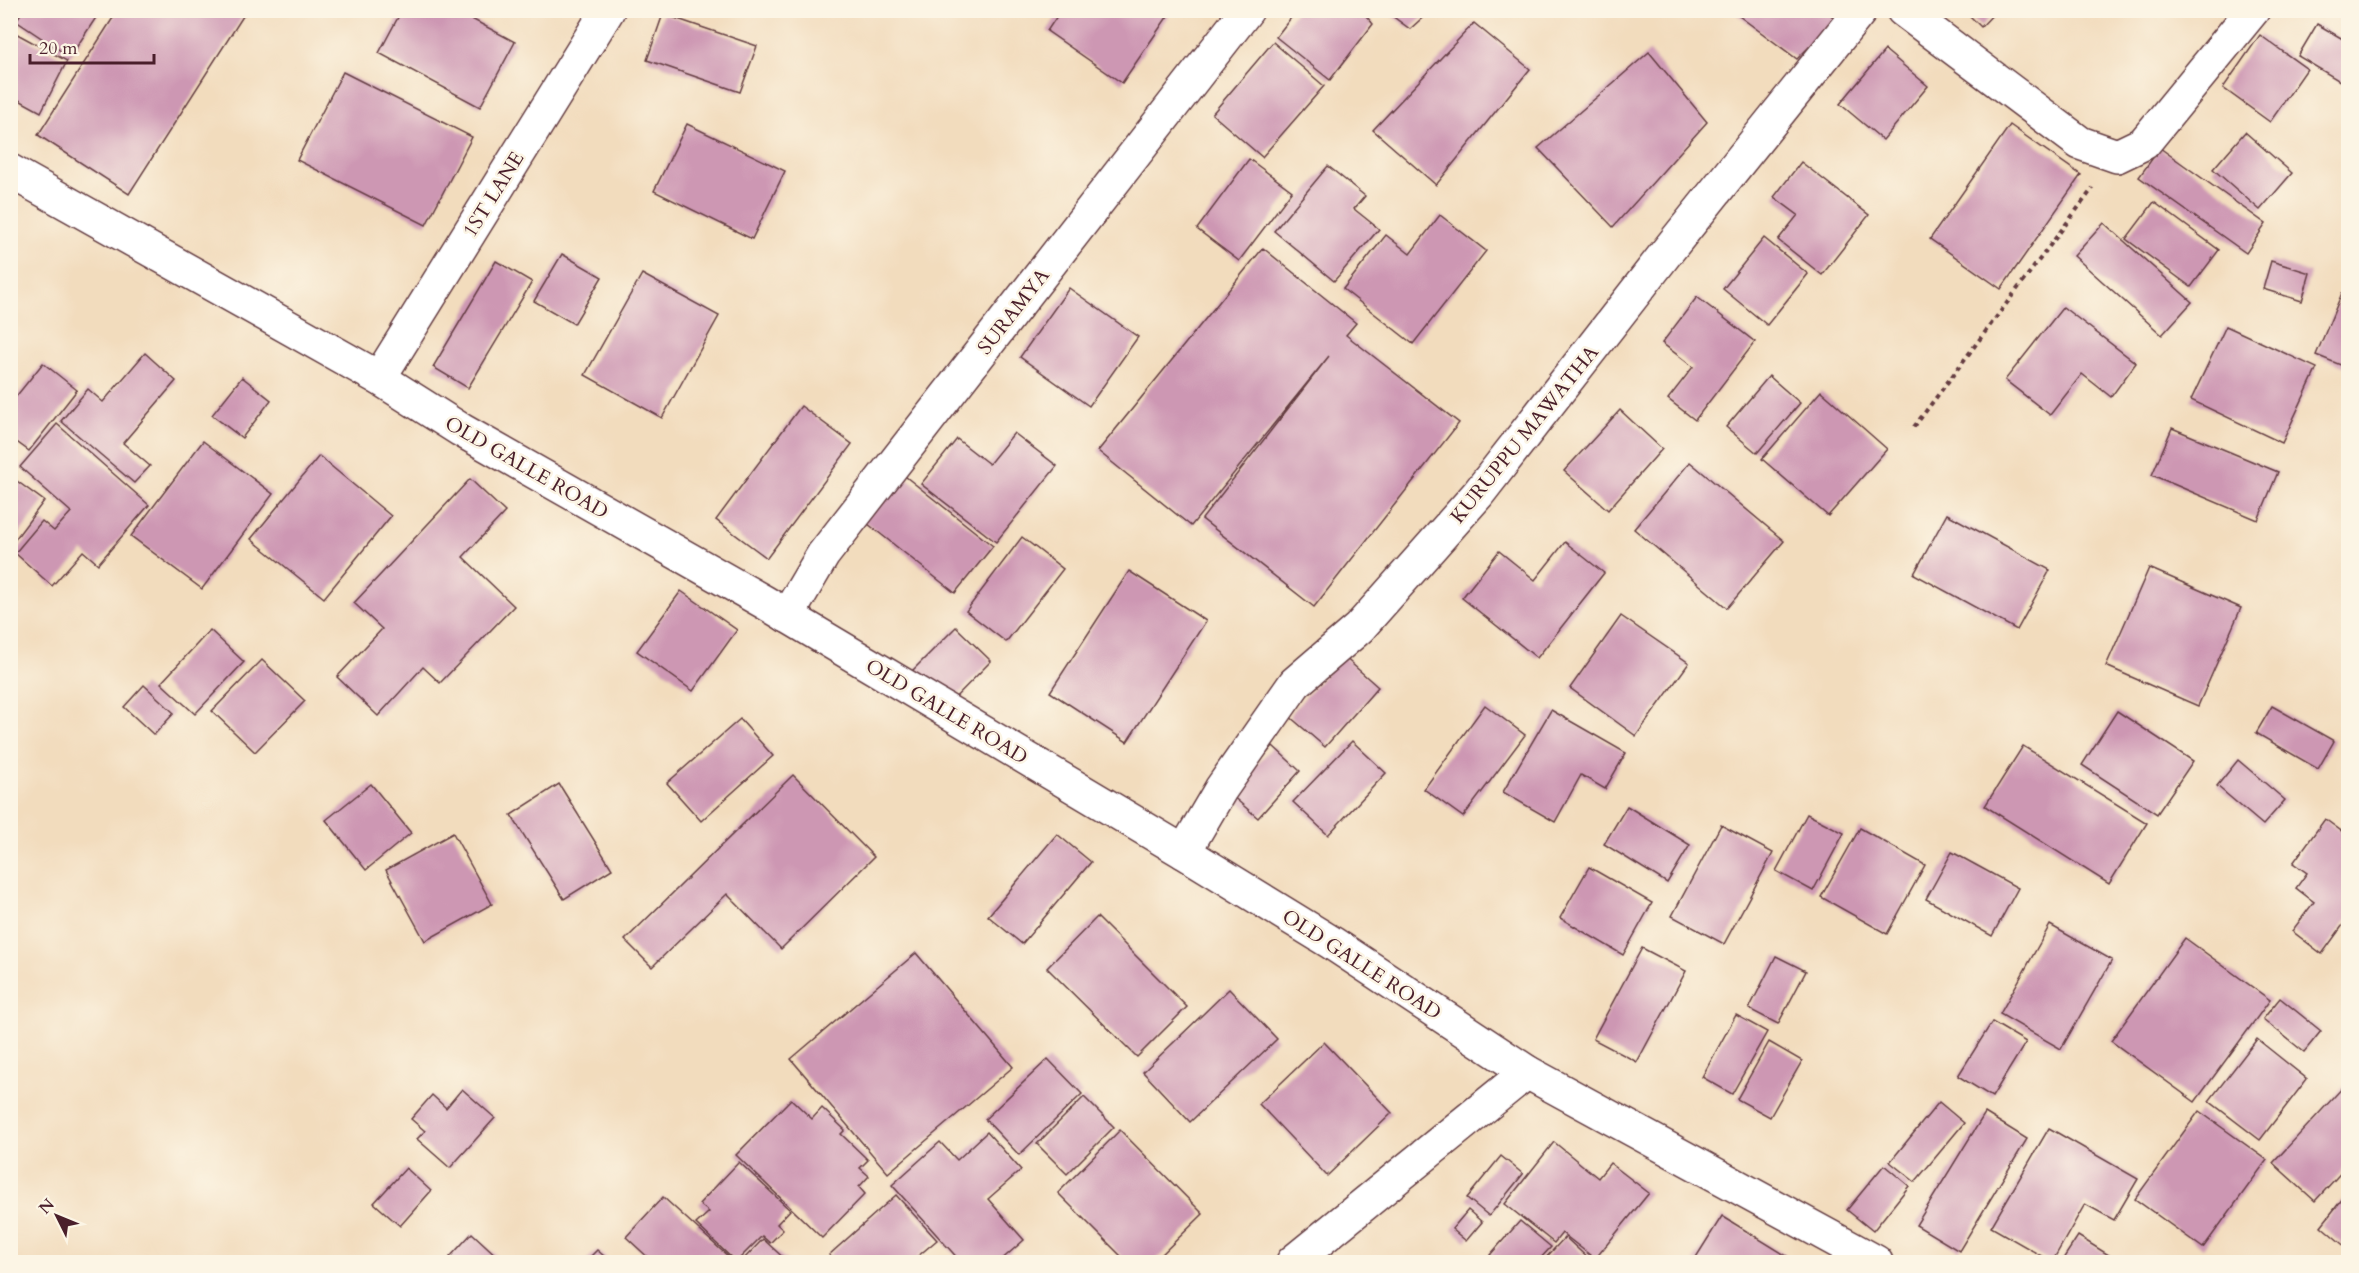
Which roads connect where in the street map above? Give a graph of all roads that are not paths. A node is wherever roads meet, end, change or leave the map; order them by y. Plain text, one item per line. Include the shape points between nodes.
1 (608, 10) edge
2 (1247, 10) edge
3 (1861, 10) edge
4 (1903, 10) edge
5 (2253, 10) edge
6 (10, 171) edge
7 (379, 378) junction
8 (787, 616) junction
9 (1184, 852) junction
10 (1527, 1072) junction
11 (1293, 1263) edge
12 (1876, 1263) edge

1 - 7 main road, 1ST LANE
2 - 8 main road, SURAMYA via 823,555
3 - 9 main road, KURUPPU MAWATHA via 1478,494 1359,628 1295,683 1221,789
4 - 5 main road via 2080,143 2117,156 2144,143
6 - 7 main road, OLD GALLE ROAD
7 - 8 main road, OLD GALLE ROAD via 461,430
8 - 9 main road, OLD GALLE ROAD
9 - 10 main road, OLD GALLE ROAD via 1332,943
10 - 11 main road
10 - 12 main road, OLD GALLE ROAD

